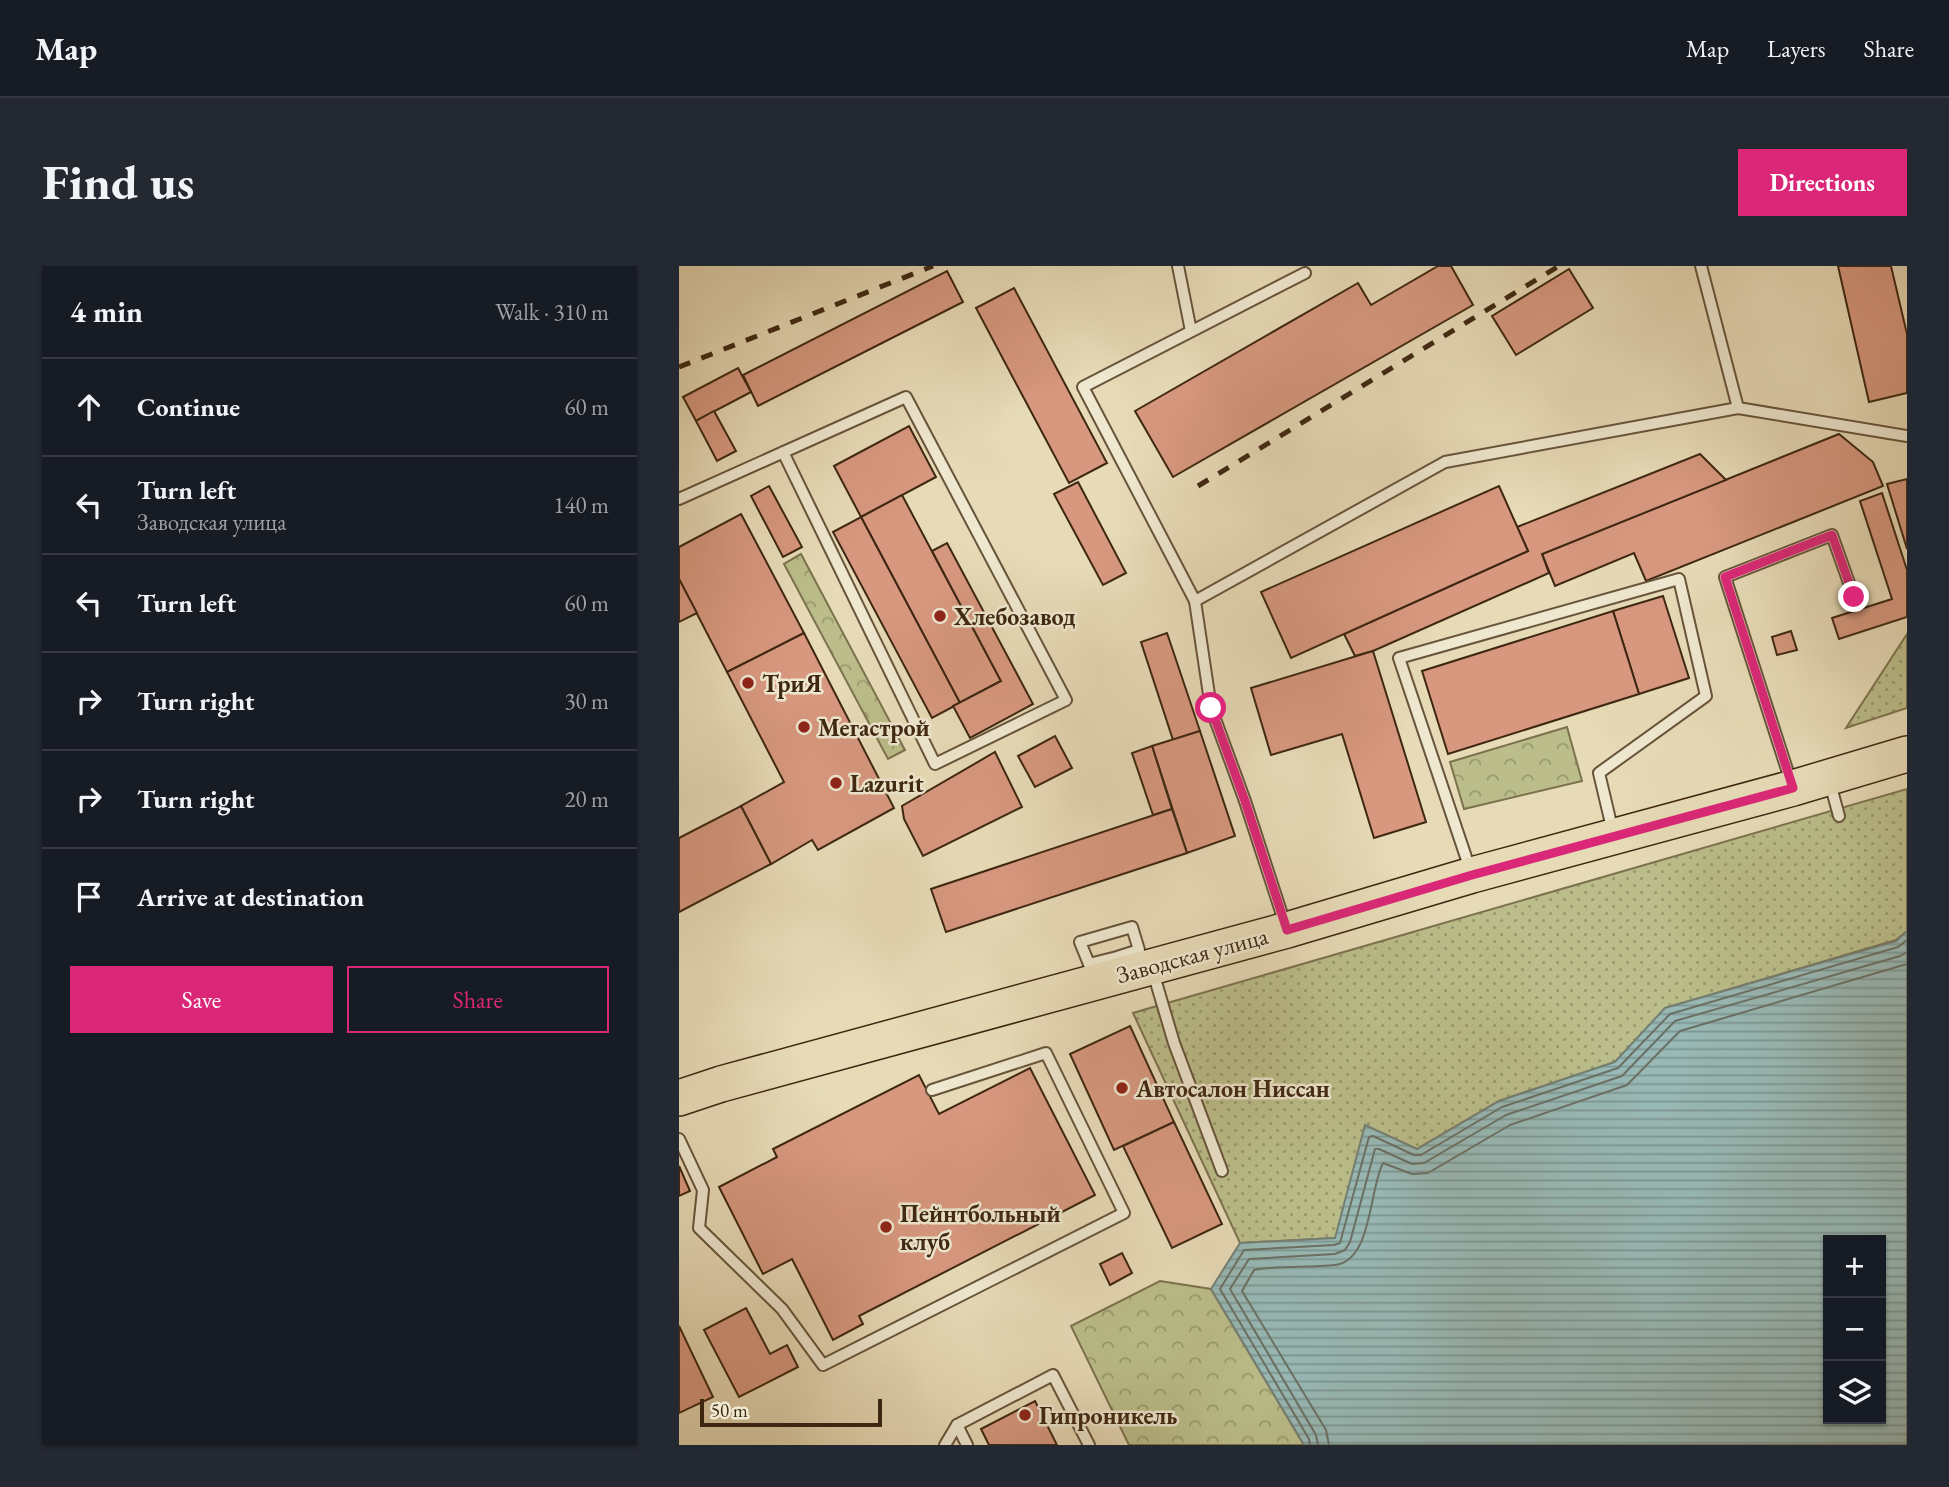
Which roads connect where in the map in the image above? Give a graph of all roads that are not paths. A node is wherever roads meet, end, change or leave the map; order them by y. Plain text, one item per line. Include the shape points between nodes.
1 (1178, 266) edge
2 (1701, 266) edge
3 (1305, 273) dead end
4 (1191, 331) junction
5 (1738, 408) junction
6 (1907, 436) edge
7 (783, 452) junction
8 (679, 499) edge
9 (1854, 597) dead end
10 (1195, 601) junction
11 (1907, 754) edge
12 (1828, 777) junction
13 (1793, 788) junction
14 (1839, 816) dead end
15 (1615, 837) junction
16 (1472, 875) junction
17 (1287, 930) junction
18 (1131, 965) junction
19 (932, 1090) dead end
20 (679, 1098) edge
21 (679, 1139) edge
22 (1222, 1171) dead end
23 (957, 1425) junction
24 (946, 1445) edge
25 (967, 1445) edge
26 (1089, 1445) edge

1 - 4 lane
2 - 5 lane
3 - 4 lane
4 - 10 lane via 1083,387
5 - 6 lane
5 - 10 lane via 1445,463
7 - 7 lane via 935,764 1066,701 906,397
7 - 8 lane
9 - 13 lane via 1832,535 1725,577
10 - 17 lane via 1211,708
11 - 12 main road, Заводская улица
12 - 13 main road, Заводская улица
12 - 14 lane
13 - 15 main road, Заводская улица
15 - 16 main road, Заводская улица
15 - 16 lane via 1598,774 1706,696 1679,579 1399,658
16 - 17 main road, Заводская улица
17 - 18 main road, Заводская улица
18 - 18 lane via 1139,950 1132,928 1080,942 1089,964
18 - 20 main road, Заводская улица
18 - 22 lane via 1174,1043
19 - 21 lane via 1046,1053 1124,1213 823,1365 782,1309 699,1228 703,1190
23 - 24 lane
23 - 25 lane
23 - 26 lane via 1053,1375

